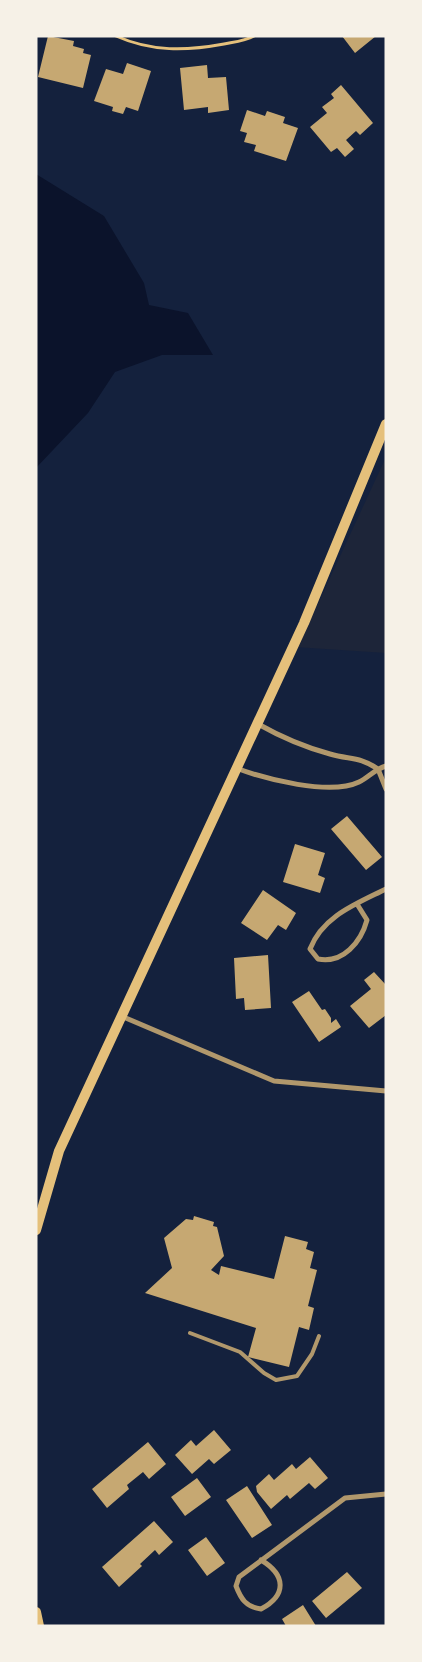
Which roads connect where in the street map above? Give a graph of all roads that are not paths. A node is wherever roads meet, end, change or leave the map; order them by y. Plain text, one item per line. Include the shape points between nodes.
1 (386, 424) edge
2 (257, 724) junction
3 (386, 766) edge
4 (236, 768) junction
5 (378, 769) junction
6 (386, 789) edge
7 (386, 889) edge
8 (357, 904) junction
9 (122, 1016) junction
10 (386, 1091) edge
11 (36, 1230) edge
12 (190, 1333) dead end
13 (319, 1336) dead end
14 (386, 1494) edge
15 (261, 1560) junction
16 (36, 1612) edge
17 (39, 1626) edge

1 - 2 main road via 304,623
2 - 4 main road
2 - 5 street via 292,742 332,755 364,760
3 - 5 street
4 - 5 street via 289,783 333,786 358,782
4 - 9 main road
5 - 6 street
7 - 8 street
8 - 8 street via 367,920 358,943 328,961 318,959 310,949 315,937 342,911
9 - 10 street via 274,1081
9 - 11 main road via 58,1151
12 - 13 lane via 240,1352 276,1380 297,1376 312,1354
14 - 15 street via 345,1498
15 - 15 street via 239,1577 236,1586 241,1599 250,1608 261,1609 275,1598 280,1586 279,1576
16 - 17 main road

